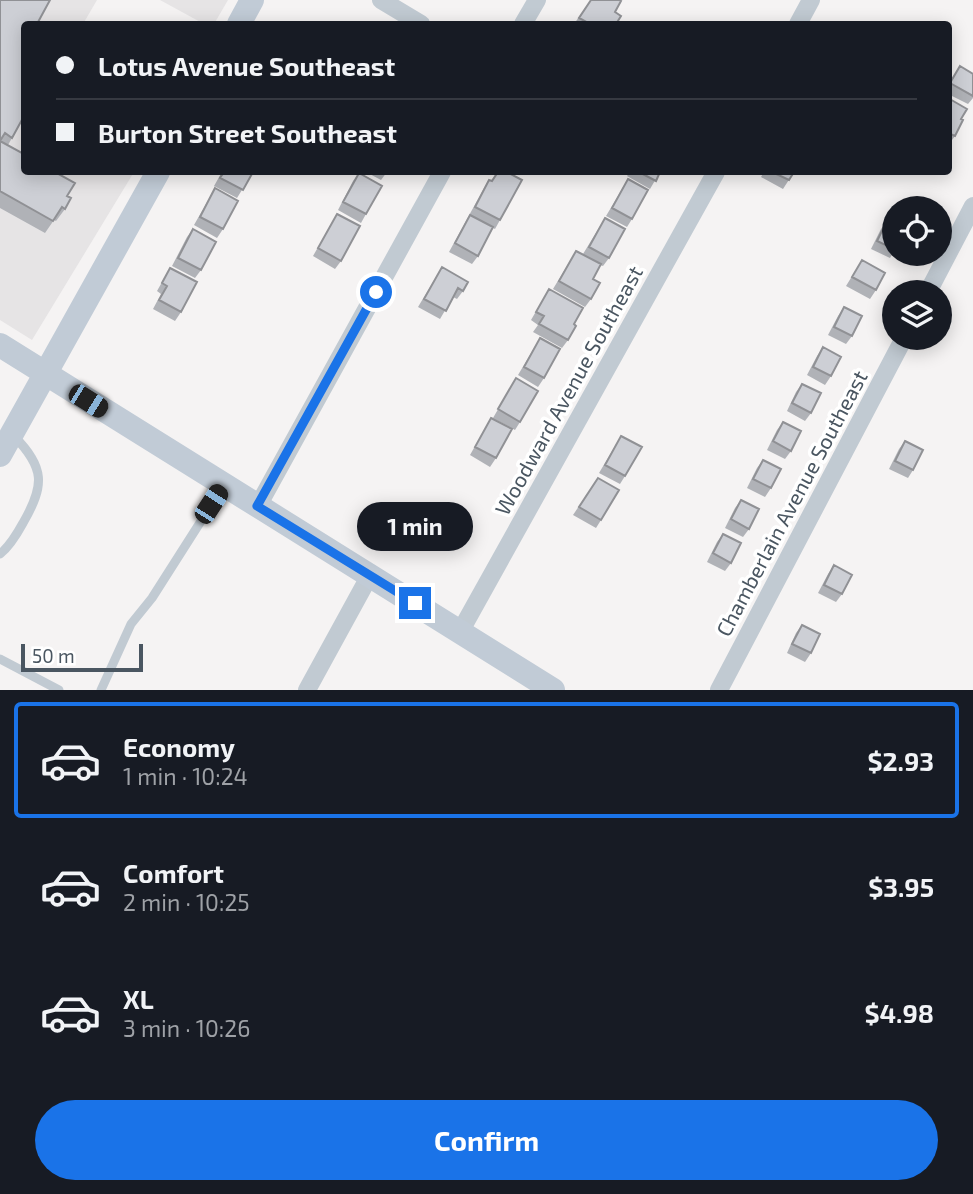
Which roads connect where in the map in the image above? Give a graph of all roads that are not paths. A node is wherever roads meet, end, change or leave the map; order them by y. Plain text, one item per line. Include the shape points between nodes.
1 (252, 0) edge
2 (381, 0) edge
3 (537, 0) edge
4 (811, 0) edge
5 (241, 21) edge
6 (416, 21) edge
7 (525, 21) edge
8 (799, 21) edge
9 (156, 175) edge
10 (440, 175) edge
11 (714, 175) edge
12 (973, 206) edge
13 (934, 280) edge
14 (0, 345) edge
15 (898, 350) edge
16 (46, 375) junction
17 (6, 444) edge
18 (224, 485) junction
19 (257, 506) junction
20 (0, 554) edge
21 (370, 575) junction
22 (460, 632) junction
23 (0, 659) edge
24 (59, 690) edge
25 (101, 690) edge
26 (307, 690) edge
27 (553, 690) edge
28 (719, 690) edge

1 - 5 main road
2 - 6 street
3 - 7 street
4 - 8 street
9 - 16 main road
10 - 19 street
11 - 22 street, Woodward Avenue Southeast
12 - 13 street
14 - 16 main road
15 - 28 street, Chamberlain Avenue Southeast
16 - 17 main road
16 - 18 main road
17 - 20 lane via 36,462 40,481 33,507
18 - 19 main road
18 - 25 lane via 131,624
19 - 21 main road
21 - 22 main road
21 - 26 street
22 - 27 main road
23 - 24 lane

